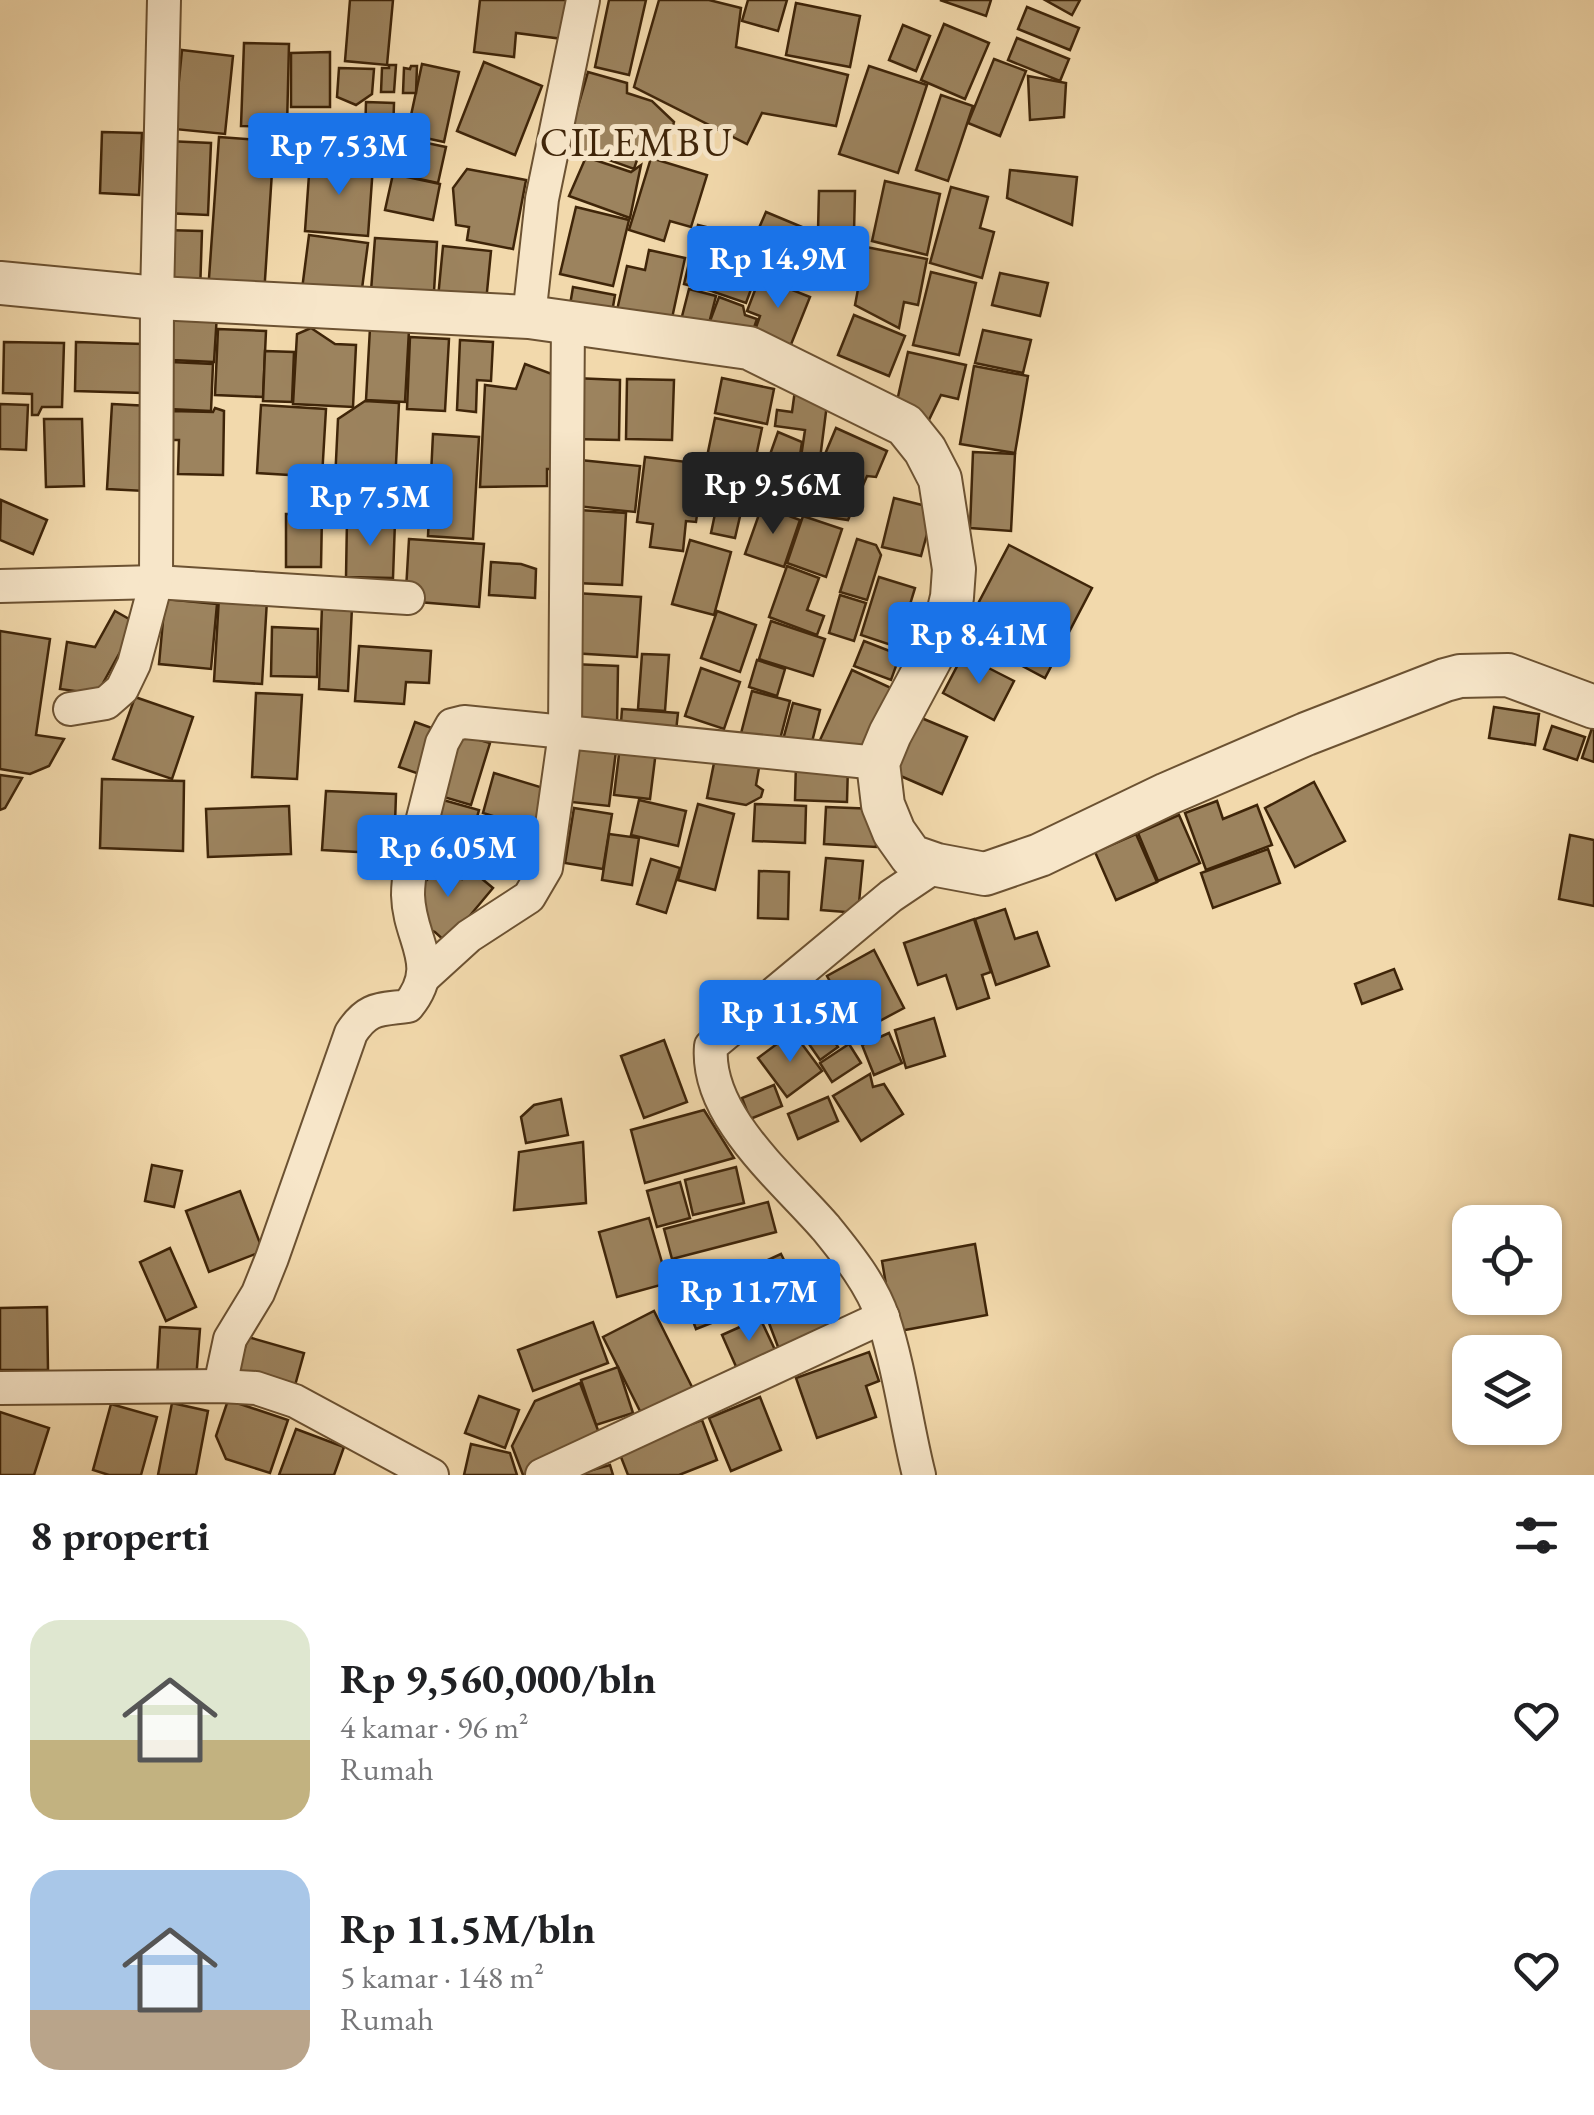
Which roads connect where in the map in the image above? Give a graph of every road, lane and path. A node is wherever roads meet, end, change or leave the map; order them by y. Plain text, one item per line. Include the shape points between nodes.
1 (164, 0) edge
2 (583, 0) edge
3 (0, 283) edge
4 (157, 298) junction
5 (548, 319) junction
6 (156, 582) junction
7 (0, 586) edge
8 (408, 598) dead end
9 (1594, 707) edge
10 (70, 709) dead end
11 (565, 733) junction
12 (878, 763) junction
13 (936, 866) junction
14 (424, 977) junction
15 (883, 1317) junction
16 (220, 1386) junction
17 (0, 1388) edge
18 (432, 1475) edge
19 (542, 1475) edge
20 (919, 1475) edge

1 - 4 street
2 - 5 street via 542,198
3 - 4 street
4 - 5 street
4 - 6 street
5 - 11 street
5 - 12 street via 749,348 904,425 925,450 940,480 952,597 934,650
6 - 7 street
6 - 8 street
6 - 10 street via 122,689 106,703
9 - 13 street via 1508,675 1460,676 1306,734 1040,855 985,874
11 - 12 street
11 - 14 street via 546,868 530,897 469,936
11 - 14 street via 452,724 409,873
12 - 13 street via 894,832 912,856
13 - 15 street via 710,1046 713,1082 729,1115 854,1264
14 - 16 street via 408,1006 378,1008 351,1033 258,1293 230,1338
15 - 19 street
15 - 20 street
16 - 17 street
16 - 18 street via 256,1388 295,1401

